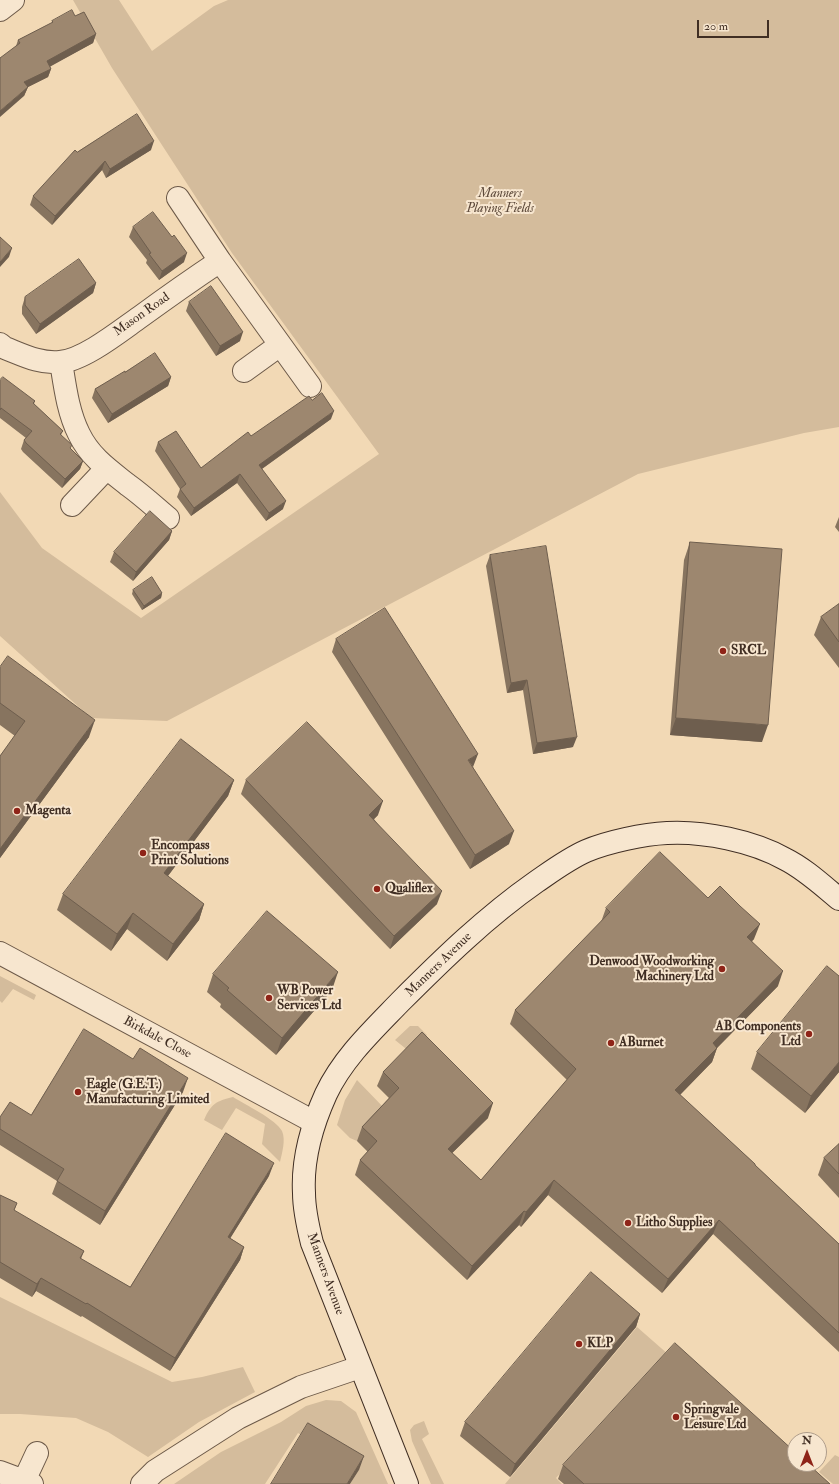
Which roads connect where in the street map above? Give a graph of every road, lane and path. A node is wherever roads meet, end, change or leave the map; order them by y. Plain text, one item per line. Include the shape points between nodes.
1 (13, 0) edge
2 (0, 10) edge
3 (178, 198) dead end
4 (220, 261) junction
5 (0, 344) edge
6 (280, 345) junction
7 (61, 362) junction
8 (244, 371) dead end
9 (310, 386) dead end
10 (106, 469) junction
11 (72, 505) dead end
12 (168, 518) dead end
13 (839, 899) edge
14 (0, 953) edge
15 (314, 1122) junction
16 (360, 1367) junction
17 (37, 1453) dead end
18 (0, 1472) edge
19 (28, 1483) edge
20 (142, 1484) edge
21 (407, 1484) edge

1 - 2 street
3 - 4 street
4 - 6 street
4 - 7 street, Mason Road via 86,353
5 - 7 street, Mason Road via 38,361
6 - 8 street
6 - 9 street
7 - 10 street via 67,396 80,435
10 - 11 street
10 - 12 street
13 - 15 street, Manners Avenue via 786,859 757,846 726,838 667,833 587,851 560,865 522,892 483,923 422,980 366,1037 342,1067 327,1092
14 - 15 street, Birkdale Close
15 - 16 street, Manners Avenue via 304,1172 306,1216 312,1243
16 - 20 street via 301,1387 238,1418 155,1471
16 - 21 street, Manners Avenue
17 - 19 street
18 - 19 street

